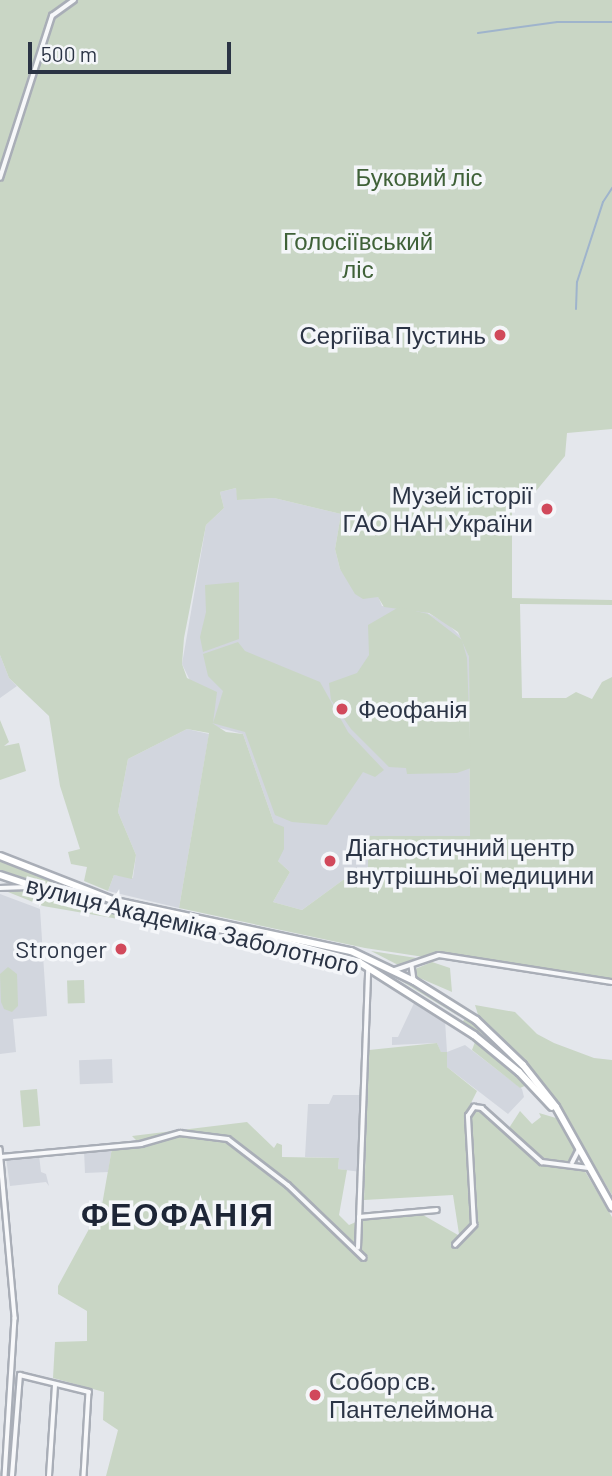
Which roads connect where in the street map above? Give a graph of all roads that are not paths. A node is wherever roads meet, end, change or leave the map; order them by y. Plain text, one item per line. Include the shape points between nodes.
1 (74, 0) edge
2 (0, 178) edge
3 (0, 856) edge
4 (0, 875) edge
5 (28, 887) junction
6 (0, 888) edge
7 (412, 966) junction
8 (369, 967) junction
9 (393, 970) junction
10 (414, 981) junction
11 (612, 982) edge
12 (461, 1010) junction
13 (456, 1022) junction
14 (562, 1119) junction
15 (579, 1148) junction
16 (0, 1149) edge
17 (1, 1157) edge
18 (566, 1164) junction
19 (591, 1169) junction
20 (612, 1207) edge
21 (437, 1210) dead end
22 (359, 1216) junction
23 (455, 1245) dead end
24 (358, 1249) junction
25 (364, 1258) dead end
26 (55, 1385) junction
27 (5, 1476) edge
28 (12, 1476) edge
29 (49, 1476) edge
30 (84, 1476) edge

1 - 2 street via 52,16
3 - 9 highway, вулиця Академіка Заболотного via 106,898 332,946
4 - 5 highway, вулиця Академіка Заболотного
5 - 6 street
5 - 8 highway, вулиця Академіка Заболотного via 104,908 330,953
7 - 9 street
7 - 10 street
7 - 11 street via 439,955
8 - 13 highway, вулиця Академіка Заболотного
8 - 22 street
9 - 10 highway, вулиця Академіка Заболотного
10 - 12 highway, вулиця Академіка Заболотного
12 - 13 highway via 463,1018
12 - 14 highway, вулиця Академіка Заболотного via 523,1065
13 - 14 highway, вулиця Академіка Заболотного via 519,1072
14 - 15 highway, вулиця Академіка Заболотного
15 - 18 street via 575,1161
15 - 19 highway, вулиця Академіка Заболотного
16 - 17 street
17 - 24 street via 141,1144 180,1133 228,1139 244,1147
17 - 27 street via 15,1324
18 - 19 street
18 - 23 street via 542,1162 482,1108 471,1109 474,1225
19 - 20 highway, вулиця Академіка Заболотного
21 - 22 street
22 - 24 street
24 - 25 street
26 - 28 street via 19,1375
26 - 29 street
26 - 30 street via 90,1394

